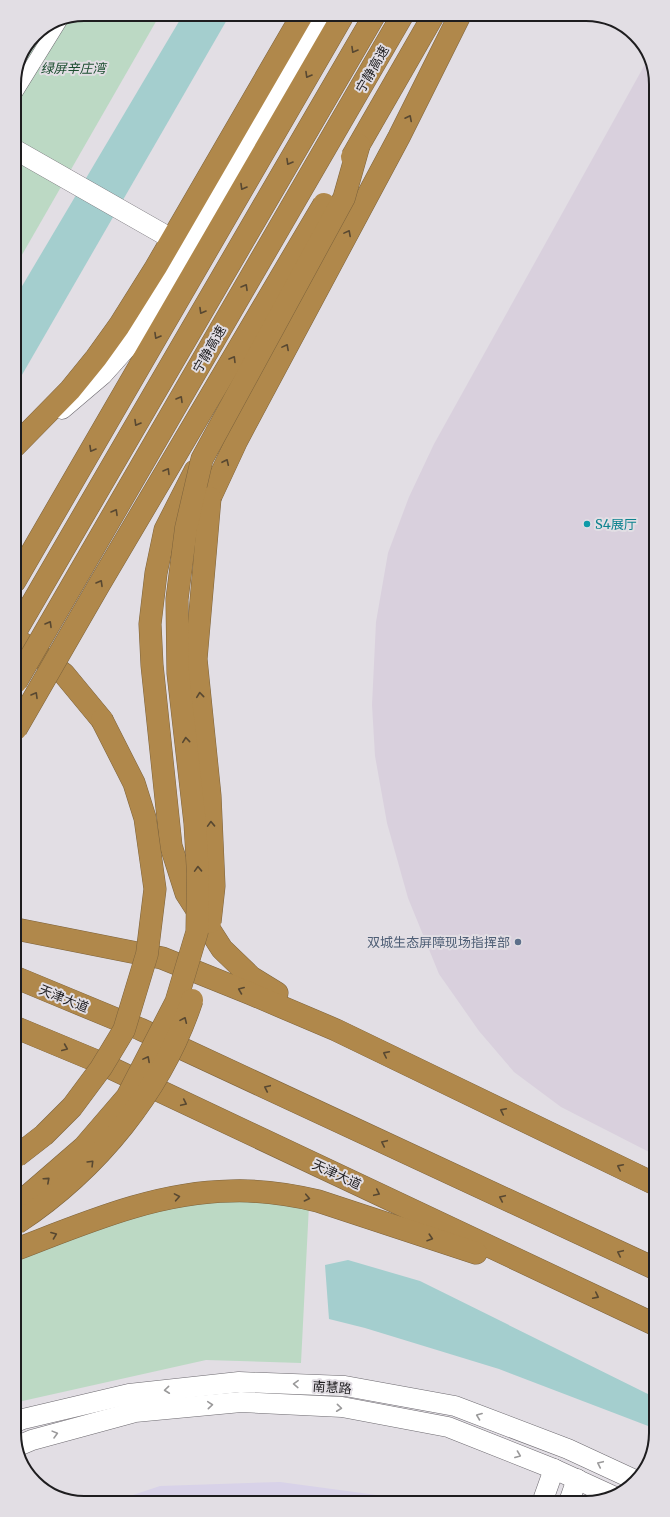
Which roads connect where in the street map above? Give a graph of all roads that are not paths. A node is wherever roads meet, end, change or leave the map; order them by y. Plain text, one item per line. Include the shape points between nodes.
1 (299, 21) edge
2 (321, 21) edge
3 (339, 21) edge
4 (371, 21) edge
5 (399, 21) edge
6 (430, 21) edge
7 (457, 21) edge
8 (56, 27) edge
9 (21, 84) edge
10 (359, 145) junction
11 (21, 152) edge
12 (172, 239) junction
13 (21, 440) edge
14 (21, 441) edge
15 (202, 459) junction
16 (21, 572) edge
17 (21, 622) edge
18 (21, 643) edge
19 (21, 673) edge
20 (21, 720) edge
21 (21, 930) edge
22 (21, 980) edge
23 (21, 1030) edge
24 (336, 1030) junction
25 (21, 1032) edge
26 (45, 1040) junction
27 (21, 1153) edge
28 (649, 1181) edge
29 (21, 1202) edge
30 (21, 1220) edge
31 (21, 1248) edge
32 (649, 1267) edge
33 (569, 1283) junction
34 (649, 1322) edge
35 (21, 1420) edge
36 (23, 1444) edge
37 (554, 1469) junction
38 (631, 1478) edge
39 (578, 1479) junction
40 (606, 1493) edge
41 (544, 1496) edge
42 (572, 1496) edge

1 - 12 highway
2 - 14 main road via 145,323 102,375
3 -> 16 highway
4 -> 17 highway, 宁静高速
19 -> 5 highway, 宁静高速, bridge
6 - 10 highway, bridge
30 -> 7 highway, bridge via 66,1187 130,1119 164,1064 189,1007 208,949 214,886 210,796 196,659 210,498 237,440 399,137
8 - 9 street
10 - 15 highway, bridge via 344,198
20 -> 10 highway, bridge
11 - 12 main road
12 - 13 highway via 119,326 96,358 70,390
15 - 24 highway, bridge via 165,530 156,573 150,624 171,846 186,893 222,949 251,977
29 -> 15 highway, bridge via 84,1147 126,1097 176,1002 197,932 198,874 195,823 178,673 178,599 186,528
18 - 27 highway, bridge via 64,674 102,720 134,783 145,818 155,889 147,954 124,1030 101,1068 72,1107 44,1135
24 -> 21 highway via 162,958
32 -> 22 highway, 天津大道 via 140,1029
23 - 26 highway, 天津大道
28 -> 24 highway
25 - 26 highway
26 -> 33 highway, 天津大道 via 94,1060
31 -> 33 highway via 124,1210 160,1200 223,1191 266,1192 318,1201
33 -> 34 highway, 天津大道
38 -> 35 main road, 南慧路 via 568,1449 455,1406 345,1386 239,1382 129,1394
36 -> 37 main road, 南慧路 via 135,1412 241,1402 342,1407 448,1427
37 - 39 main road, 南慧路
37 - 41 main road
39 - 40 main road, 南慧路
39 - 42 main road

